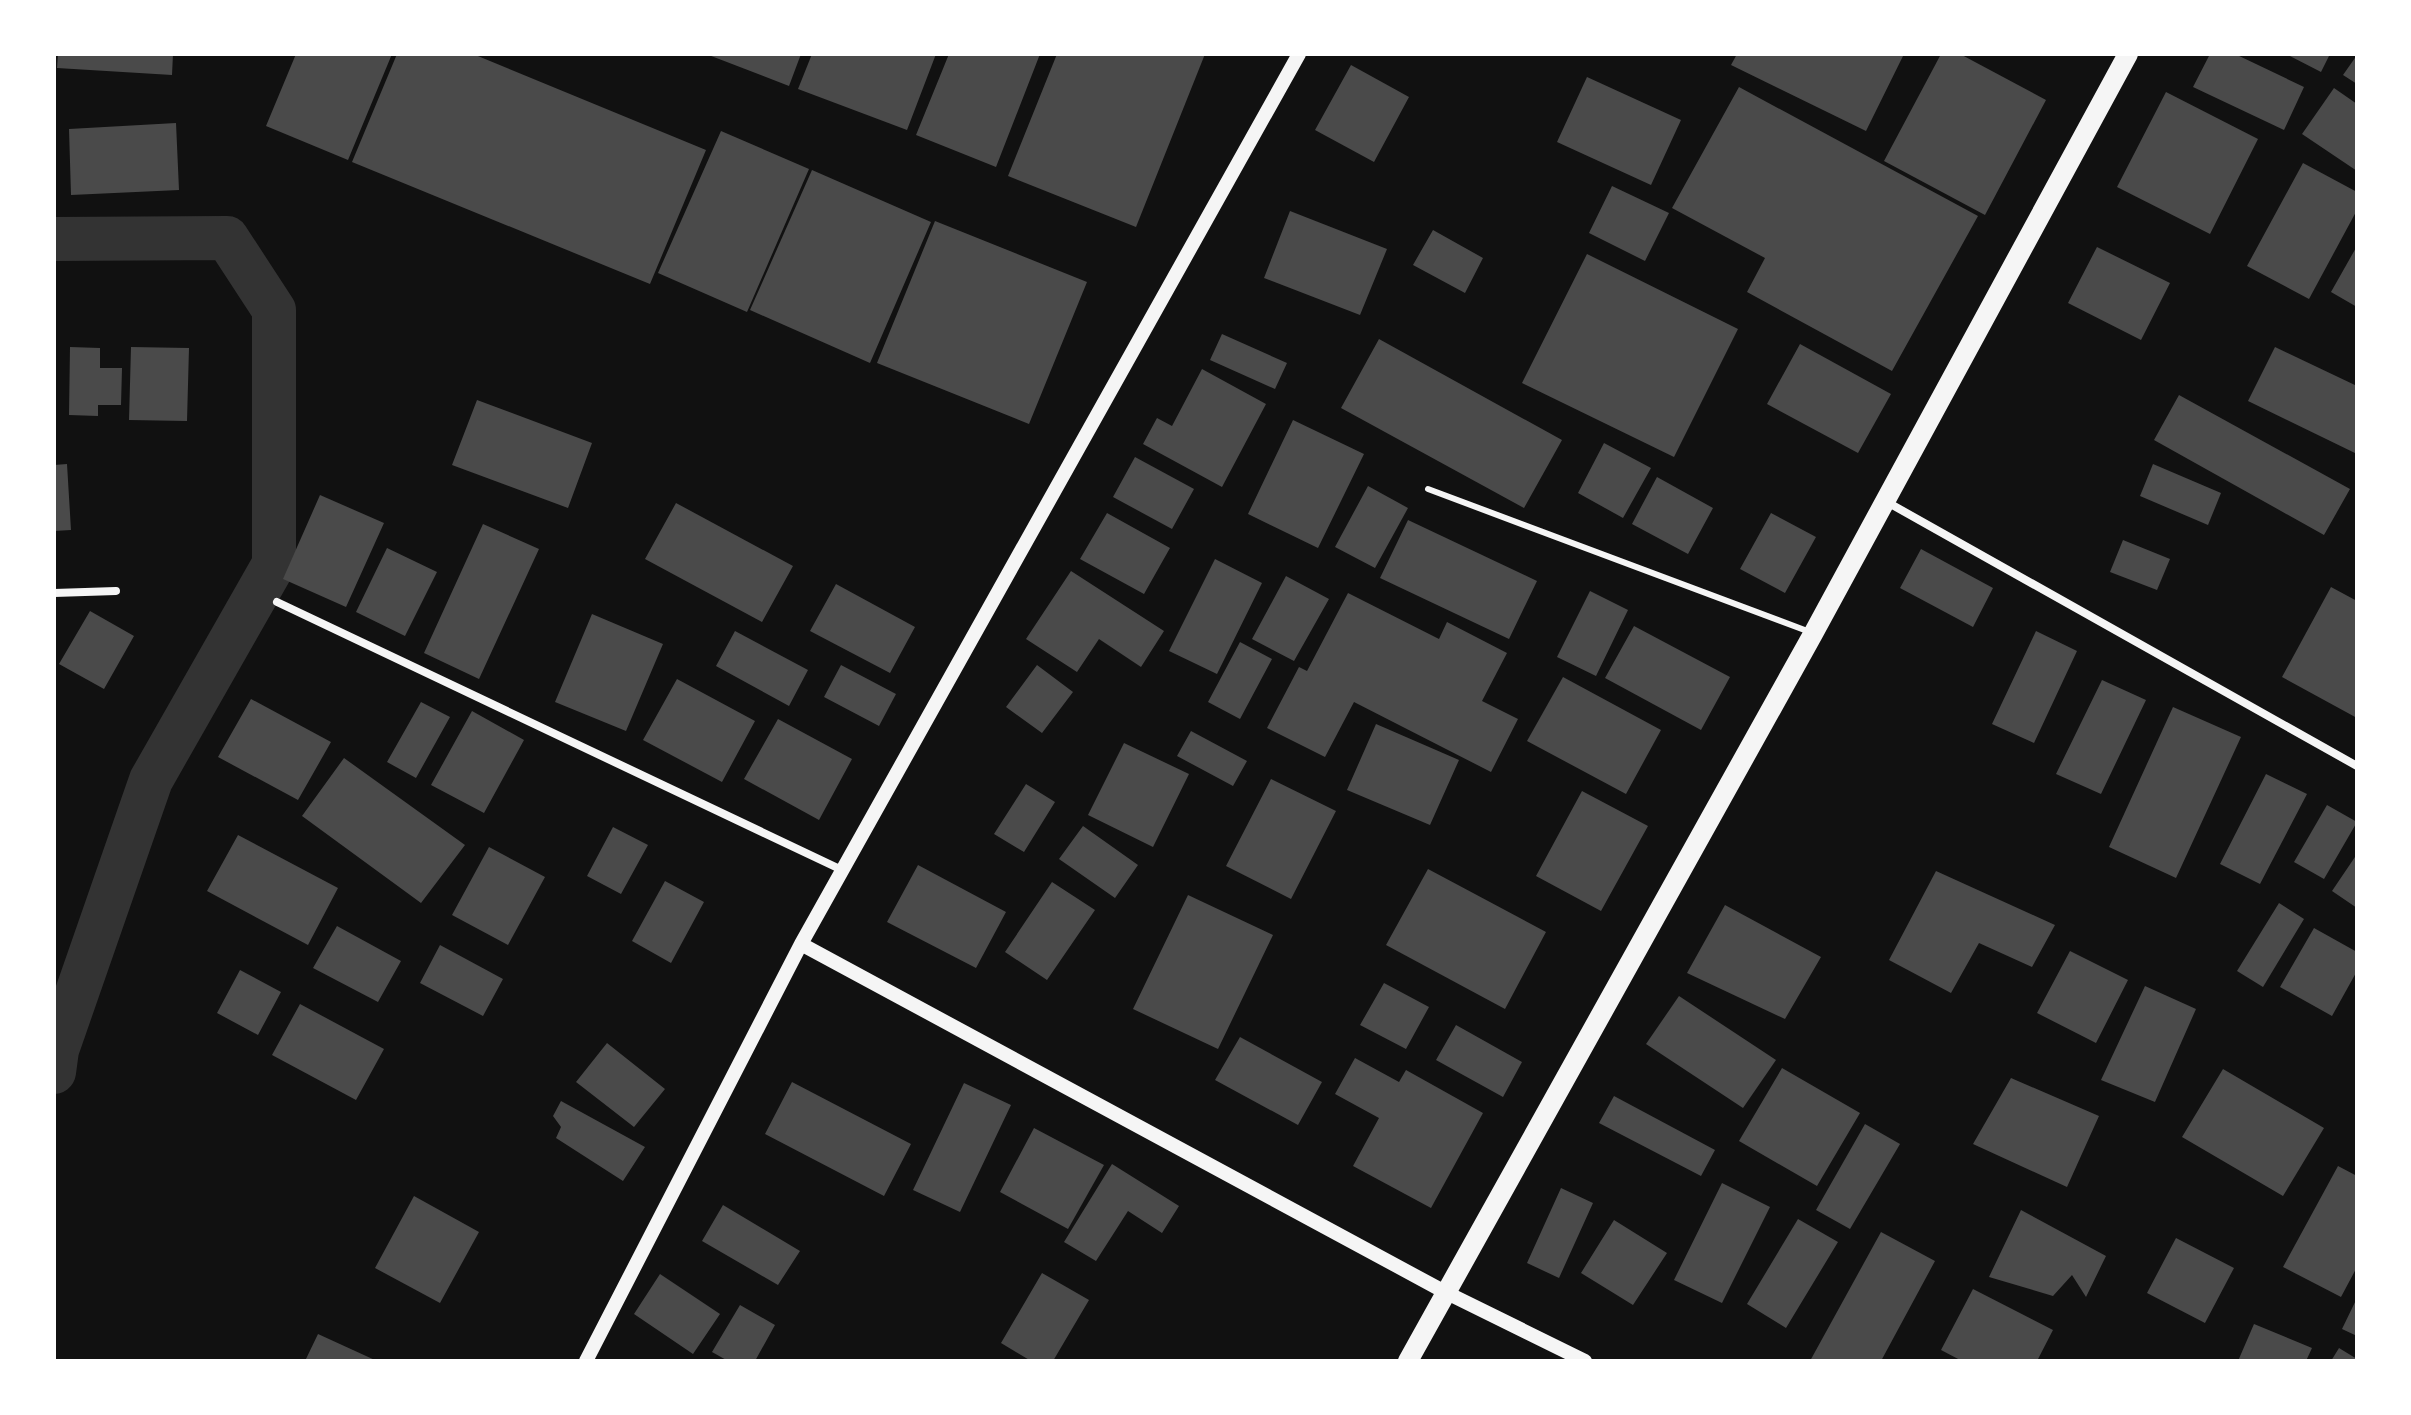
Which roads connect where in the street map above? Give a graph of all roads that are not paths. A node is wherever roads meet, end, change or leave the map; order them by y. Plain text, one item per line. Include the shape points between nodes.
1 (1299, 54) edge
2 (2128, 54) edge
3 (1428, 489) dead end
4 (1885, 501) junction
5 (116, 591) dead end
6 (54, 593) edge
7 (277, 602) dead end
8 (1813, 634) junction
9 (2357, 766) edge
10 (842, 870) junction
11 (801, 944) junction
12 (1445, 1292) junction
13 (586, 1361) edge
14 (1408, 1361) edge
15 (1585, 1361) edge

1 - 10 street
2 - 4 main road
3 - 8 lane
4 - 8 main road
4 - 9 street
5 - 6 street
7 - 10 street
8 - 12 main road
10 - 11 street
11 - 12 street
11 - 13 street
12 - 14 main road
12 - 15 street

